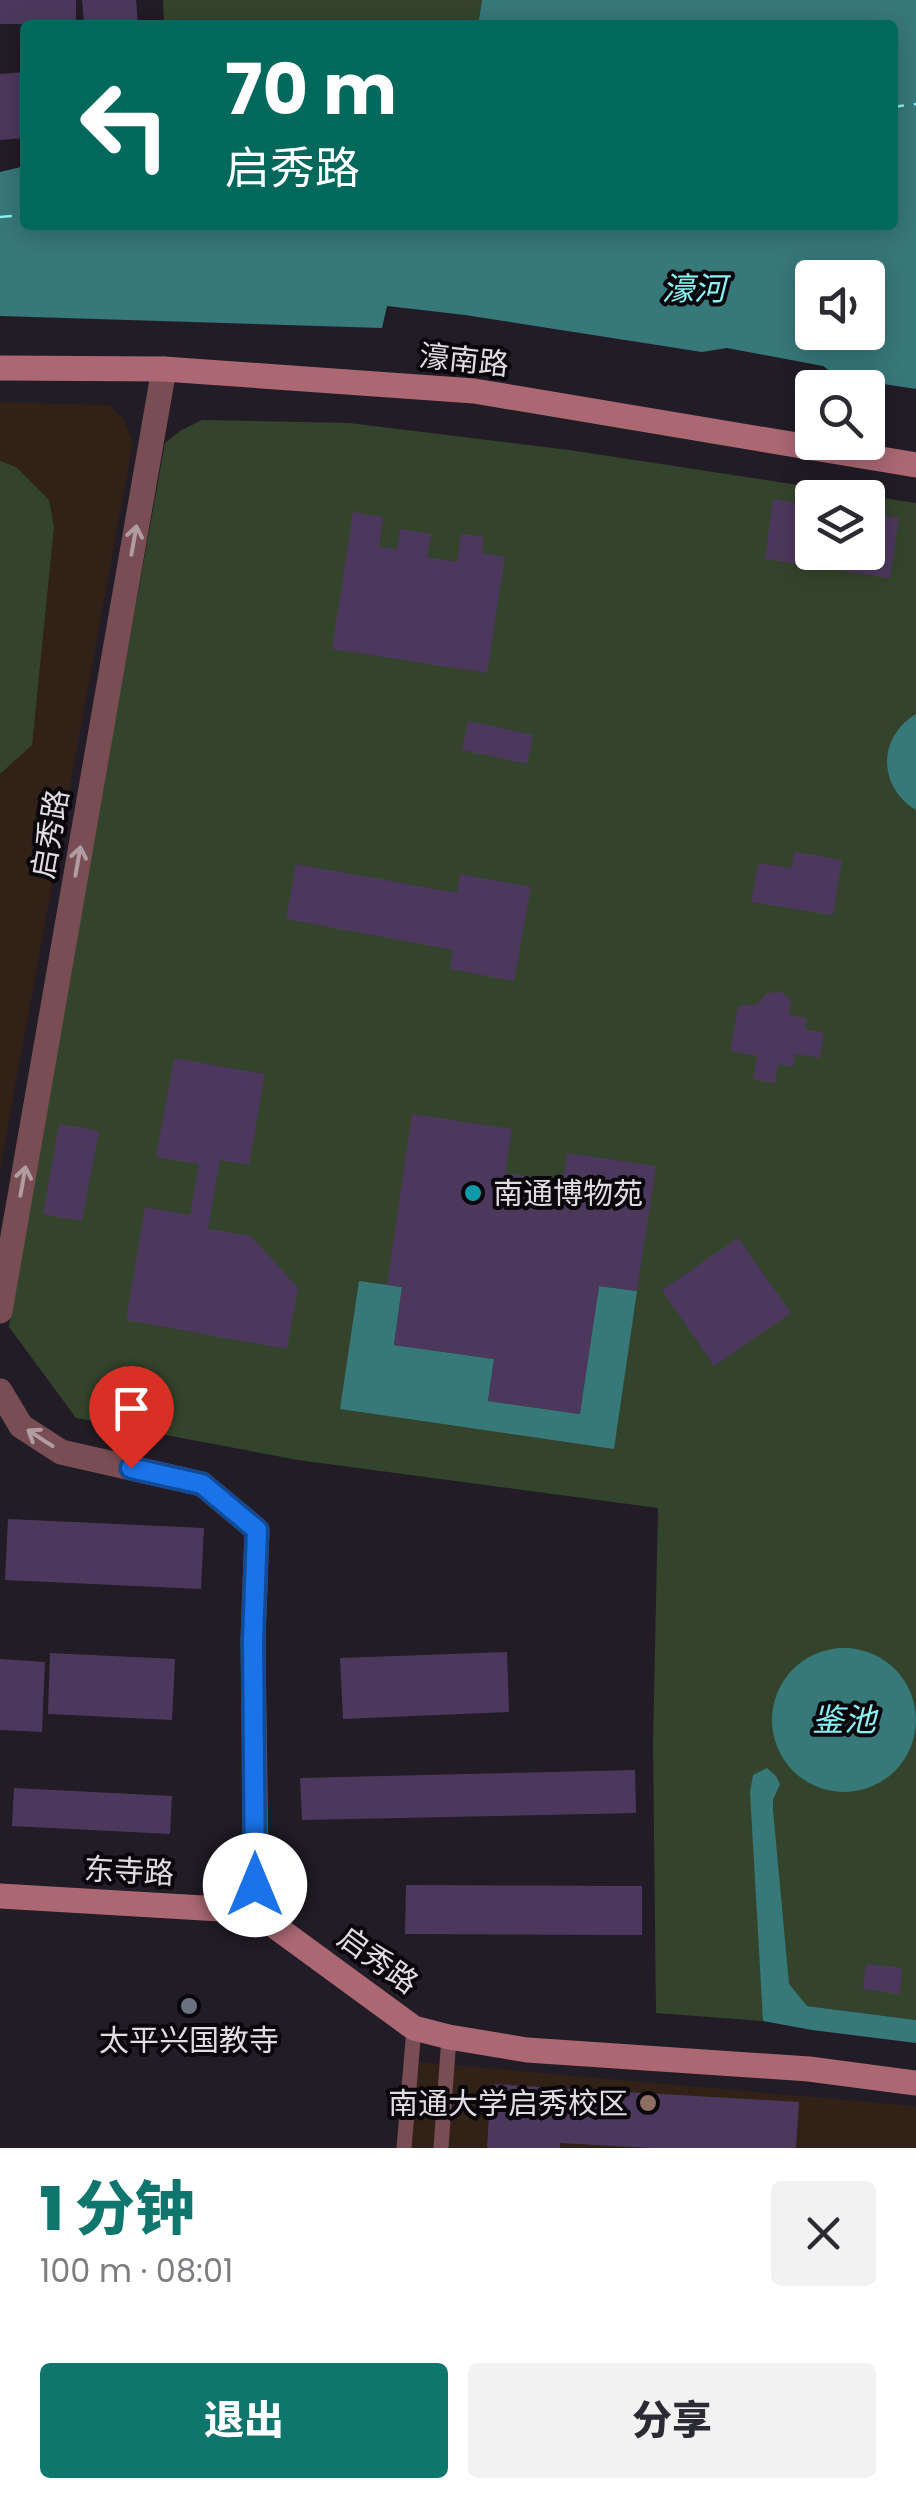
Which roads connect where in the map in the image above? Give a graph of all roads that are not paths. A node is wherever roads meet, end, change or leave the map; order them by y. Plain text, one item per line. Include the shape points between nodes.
1 (0, 368) edge
2 (164, 369) junction
3 (916, 465) edge
4 (0, 1311) edge
5 (0, 1391) edge
6 (0, 1896) edge
7 (254, 1911) junction
8 (414, 2028) junction
9 (449, 2037) junction
10 (916, 2083) edge
11 (404, 2148) edge
12 (441, 2148) edge

1 - 2 street, 濠南路
2 - 3 street, 濠南路 via 474,391
4 -> 2 street, 启秀路
7 -> 5 street via 257,1530 202,1484 60,1452 21,1426
6 - 7 street, 东寺路
7 - 8 street, 启秀路
8 - 9 street, 启秀路
8 - 11 lane
9 - 10 street, 启秀路 via 528,2050
9 - 12 lane

